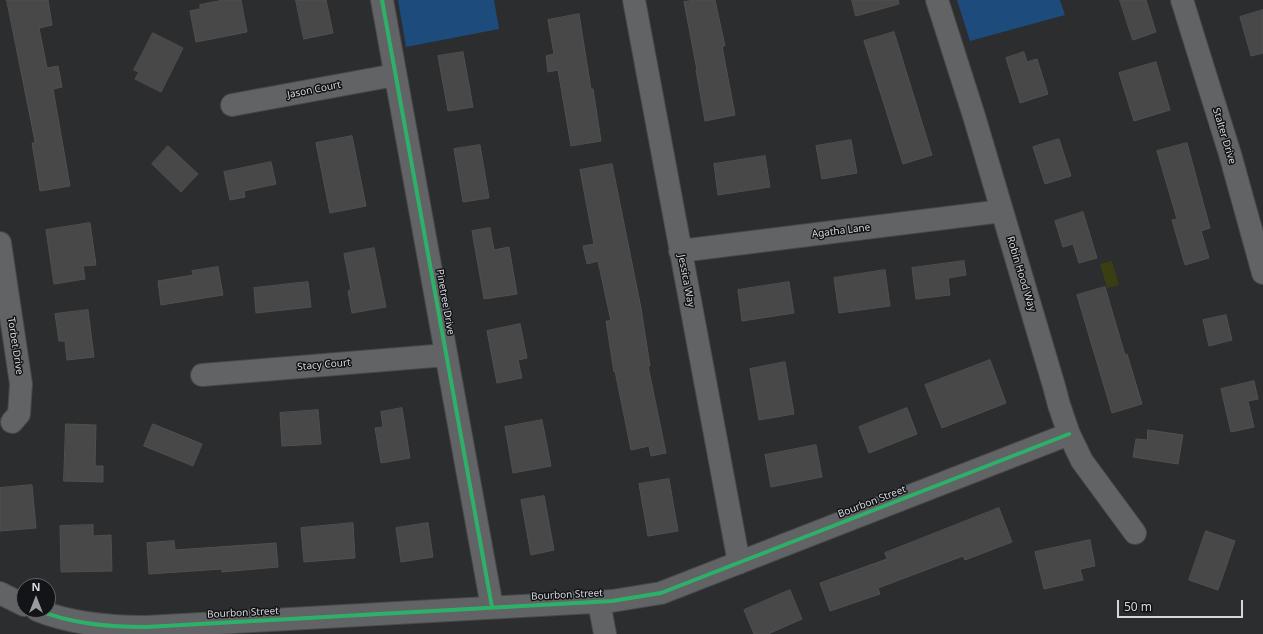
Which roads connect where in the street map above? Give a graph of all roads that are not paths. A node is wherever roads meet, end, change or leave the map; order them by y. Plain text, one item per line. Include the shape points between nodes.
1 (382, 0) edge
2 (634, 0) edge
3 (937, 0) edge
4 (1182, 0) edge
5 (395, 75) junction
6 (232, 105) dead end
7 (1002, 211) junction
8 (0, 243) edge
9 (680, 251) junction
10 (1263, 273) edge
11 (446, 355) junction
12 (202, 375) dead end
13 (12, 422) dead end
14 (1069, 434) junction
15 (1135, 533) dead end
16 (739, 563) junction
17 (0, 593) edge
18 (16, 601) edge
19 (599, 602) junction
20 (492, 607) junction
21 (56, 616) edge
22 (605, 634) edge

1 - 5 street, Pinetree Drive
2 - 9 street, Jessica Way
3 - 7 street, Robin Hood Way
4 - 10 street, Stalter Drive via 1230,154
5 - 6 street, Jason Court
5 - 11 street, Pinetree Drive
7 - 9 street, Agatha Lane
7 - 14 street, Robin Hood Way
8 - 13 street, Torbet Drive via 21,384 19,414
9 - 16 street, Jessica Way
11 - 12 street, Stacy Court
11 - 20 street, Pinetree Drive
14 - 15 street, Robin Hood Way via 1082,461
14 - 16 street, Bourbon Street
16 - 19 street, Bourbon Street via 661,593
17 - 18 street
19 - 20 street, Bourbon Street
19 - 22 street
20 - 21 street, Bourbon Street via 146,627 89,624

